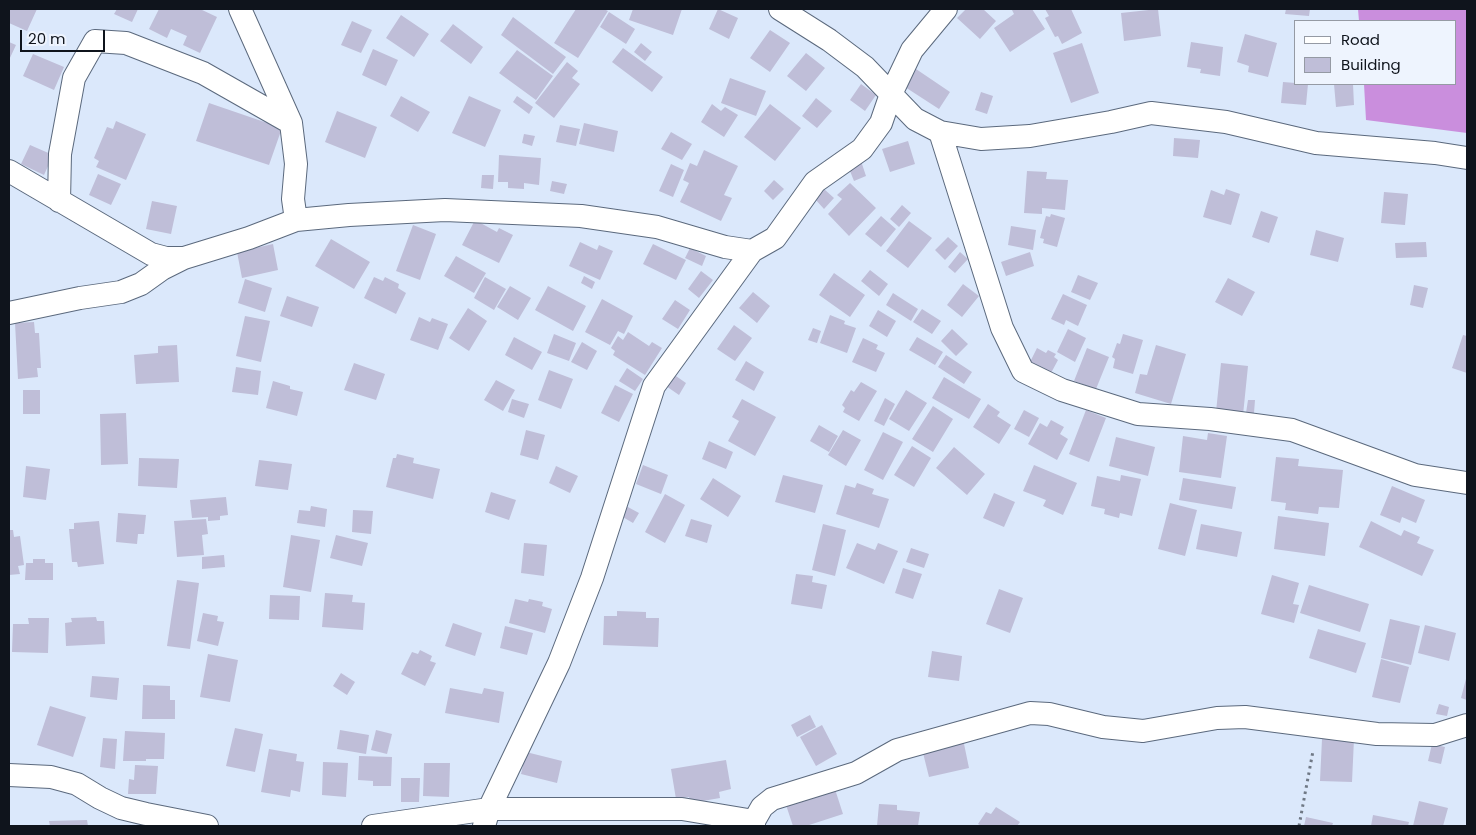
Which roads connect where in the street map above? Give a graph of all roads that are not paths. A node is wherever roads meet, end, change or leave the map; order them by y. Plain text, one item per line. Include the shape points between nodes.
1 (240, 9) edge
2 (780, 9) edge
3 (946, 9) edge
4 (891, 94) junction
5 (291, 123) junction
6 (940, 132) junction
7 (1467, 158) edge
8 (9, 171) edge
9 (59, 201) junction
10 (296, 220) junction
11 (752, 251) junction
12 (184, 258) junction
13 (9, 313) edge
14 (1467, 483) edge
15 (1467, 725) edge
16 (9, 775) edge
17 (487, 818) edge
18 (754, 823) edge
19 (208, 826) edge
20 (374, 826) edge

1 - 5 street
2 - 4 street via 865,67
3 - 4 street via 912,50
4 - 6 street via 915,119
4 - 11 street via 881,124 862,149 815,182 775,238
5 - 9 street via 203,73 126,42 95,42 74,78 60,154
5 - 10 street via 296,164 293,199
6 - 7 street via 981,139 1030,136 1151,113 1226,122 1316,144
6 - 14 street via 1002,328 1023,370 1062,390 1138,414 1292,430 1415,475
8 - 9 street
9 - 12 street via 151,254
10 - 11 street via 445,210 581,216 657,227 726,248
10 - 12 street
11 - 17 street via 654,386 592,578 559,663
12 - 13 street via 121,292
15 - 18 street via 1434,735 1377,734 1245,717 1217,718 1143,731 1030,713 897,750 856,773 772,799 762,807
16 - 19 street via 51,777 77,784 121,808
17 - 18 street via 682,809
17 - 20 street

